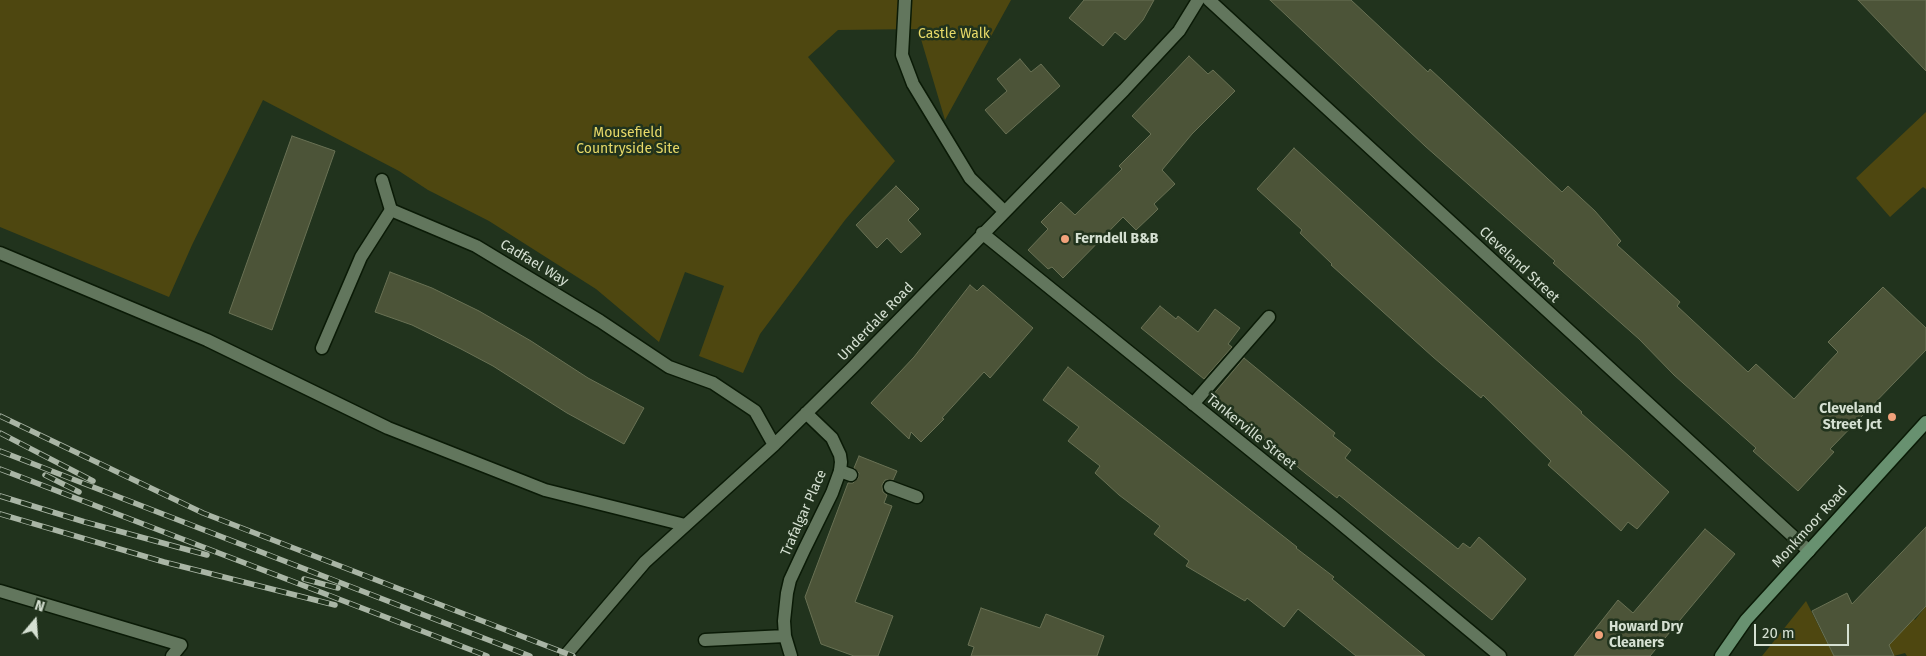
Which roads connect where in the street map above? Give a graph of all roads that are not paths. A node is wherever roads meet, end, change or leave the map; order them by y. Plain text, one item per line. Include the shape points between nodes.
1 (905, 0) edge
2 (1198, 0) edge
3 (1209, 0) edge
4 (382, 180) dead end
5 (391, 210) junction
6 (1004, 211) junction
7 (982, 234) junction
8 (0, 253) edge
9 (1269, 317) dead end
10 (322, 348) dead end
11 (1193, 404) junction
12 (806, 413) junction
13 (1926, 422) edge
14 (774, 445) junction
15 (890, 487) dead end
16 (918, 497) dead end
17 (685, 525) junction
18 (1809, 551) junction
19 (0, 591) edge
20 (785, 636) junction
21 (706, 640) dead end
22 (172, 656) edge
23 (565, 656) edge
24 (791, 656) edge
25 (1500, 656) edge
26 (1721, 656) edge

1 - 6 street via 902,55 913,84 970,178
2 - 6 street, Underdale Road via 1179,31
3 - 18 street, Cleveland Street
4 - 5 street
5 - 10 street via 361,257
5 - 14 street, Cadfael Way via 476,246 669,367 713,383 755,411
6 - 7 street, Underdale Road
7 - 11 street, Tankerville Street
7 - 12 street, Underdale Road
8 - 17 street via 207,340 388,428 545,490
9 - 11 street
11 - 25 street, Tankerville Street
12 - 14 street, Underdale Road
12 - 20 street, Trafalgar Place via 832,438 845,473 790,580 784,605
13 - 18 street, Monkmoor Road
14 - 17 street, Underdale Road
15 - 16 street
17 - 23 street, Underdale Road via 645,562
18 - 26 street, Monkmoor Road via 1746,620
19 - 22 street via 181,645
20 - 21 street
20 - 24 street, Trafalgar Place

